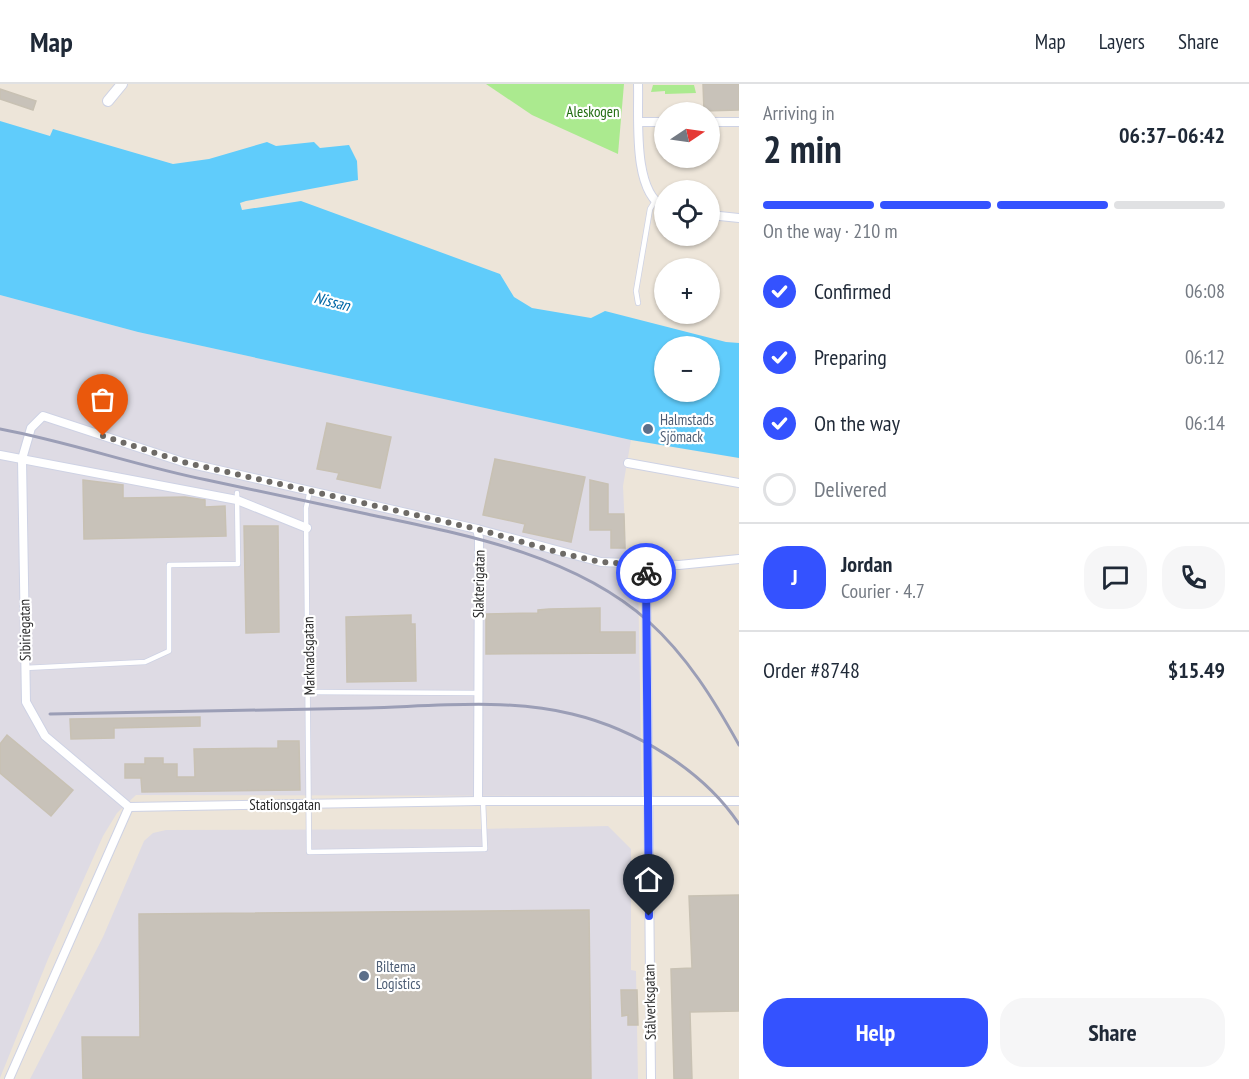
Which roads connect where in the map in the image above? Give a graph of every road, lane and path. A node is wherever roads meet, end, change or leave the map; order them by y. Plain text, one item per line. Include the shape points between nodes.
1 (122, 84) edge
2 (638, 84) edge
3 (108, 101) dead end
4 (639, 122) junction
5 (654, 122) edge
6 (720, 122) edge
7 (739, 122) edge
8 (654, 201) joint
9 (720, 216) edge
10 (739, 218) edge
11 (638, 303) dead end
12 (43, 416) joint
13 (0, 455) edge
14 (22, 459) junction
15 (628, 463) dead end
16 (739, 483) edge
17 (310, 490) junction
18 (237, 496) junction
19 (307, 528) junction
20 (477, 529) junction
21 (739, 559) edge
22 (645, 565) junction
23 (25, 668) junction
24 (309, 692) junction
25 (477, 693) junction
26 (481, 801) junction
27 (648, 801) junction
28 (739, 801) edge
29 (309, 804) junction
30 (129, 807) junction
31 (9, 1079) edge
32 (651, 1079) edge

1 - 3 street
2 - 4 street
4 - 5 street
4 - 8 street via 642,173
6 - 7 street
8 - 11 lane via 636,291
9 - 10 street
12 - 14 street, Sibiriegatan via 31,428
12 - 17 street, Slakterigatan via 183,462
13 - 14 street
14 - 18 street
14 - 23 street, Sibiriegatan
15 - 16 street
17 - 19 lane, Marknadsgatan
17 - 20 street, Slakterigatan
18 - 19 street
18 - 23 lane via 238,564 170,565 169,651 145,662
19 - 24 lane, Marknadsgatan
20 - 22 street via 592,560
20 - 25 street, Slakterigatan
21 - 22 street
22 - 27 street, Stålverksgatan
23 - 30 street, Sibiriegatan via 27,702 38,727
24 - 25 lane
24 - 29 lane, Marknadsgatan
25 - 26 street, Slakterigatan
26 - 27 street, Stationsgatan
26 - 29 street, Stationsgatan
26 - 29 lane, Marknadsgatan via 485,849 309,852
27 - 28 street, Stationsgatan
27 - 32 street, Stålverksgatan
29 - 30 street, Stationsgatan
30 - 31 street

